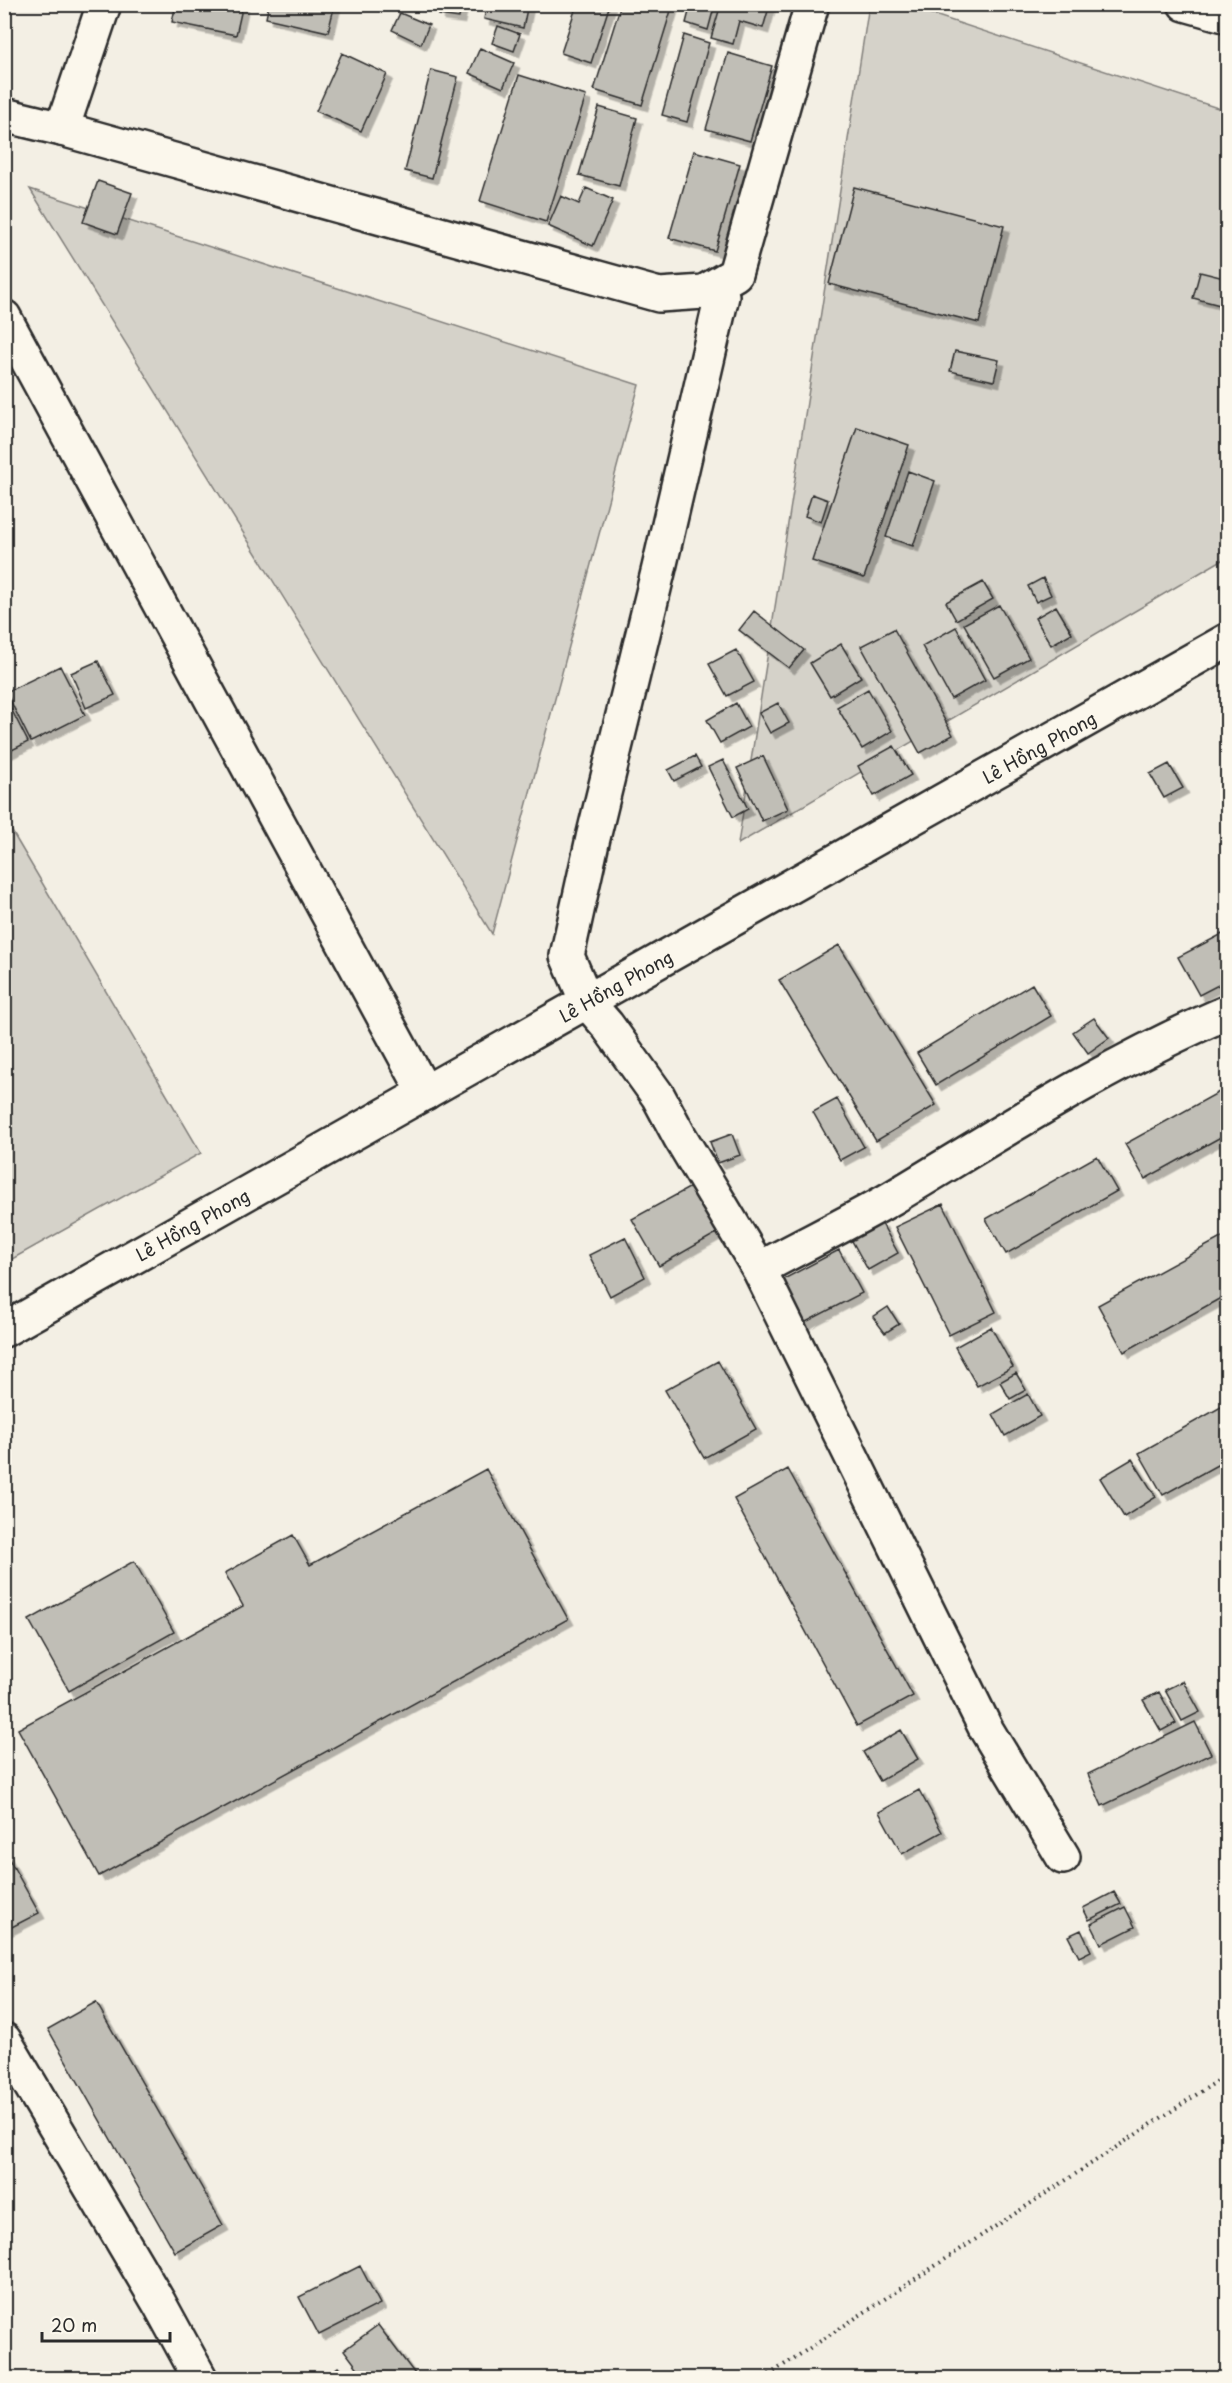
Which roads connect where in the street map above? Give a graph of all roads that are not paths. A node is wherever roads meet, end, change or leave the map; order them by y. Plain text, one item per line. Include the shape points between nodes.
1 (104, 4) edge
2 (812, 4) edge
3 (1185, 4) edge
4 (1227, 16) edge
5 (4, 115) edge
6 (62, 129) junction
7 (704, 292) junction
8 (4, 316) edge
9 (1227, 640) edge
10 (587, 1002) junction
11 (1227, 1012) edge
12 (425, 1093) junction
13 (759, 1269) junction
14 (4, 1330) edge
15 (1063, 1857) dead end
16 (4, 2040) edge
17 (200, 2379) edge

1 - 6 street
2 - 7 street via 735,274
3 - 4 street
5 - 6 street
6 - 7 street via 659,295
7 - 10 street via 722,296 567,956
8 - 12 street
9 - 10 street, Lê Hồng Phong
10 - 12 street, Lê Hồng Phong
10 - 13 street via 658,1096
11 - 13 street via 1173,1035 890,1199
12 - 14 street, Lê Hồng Phong
13 - 15 street via 986,1729
16 - 17 street

